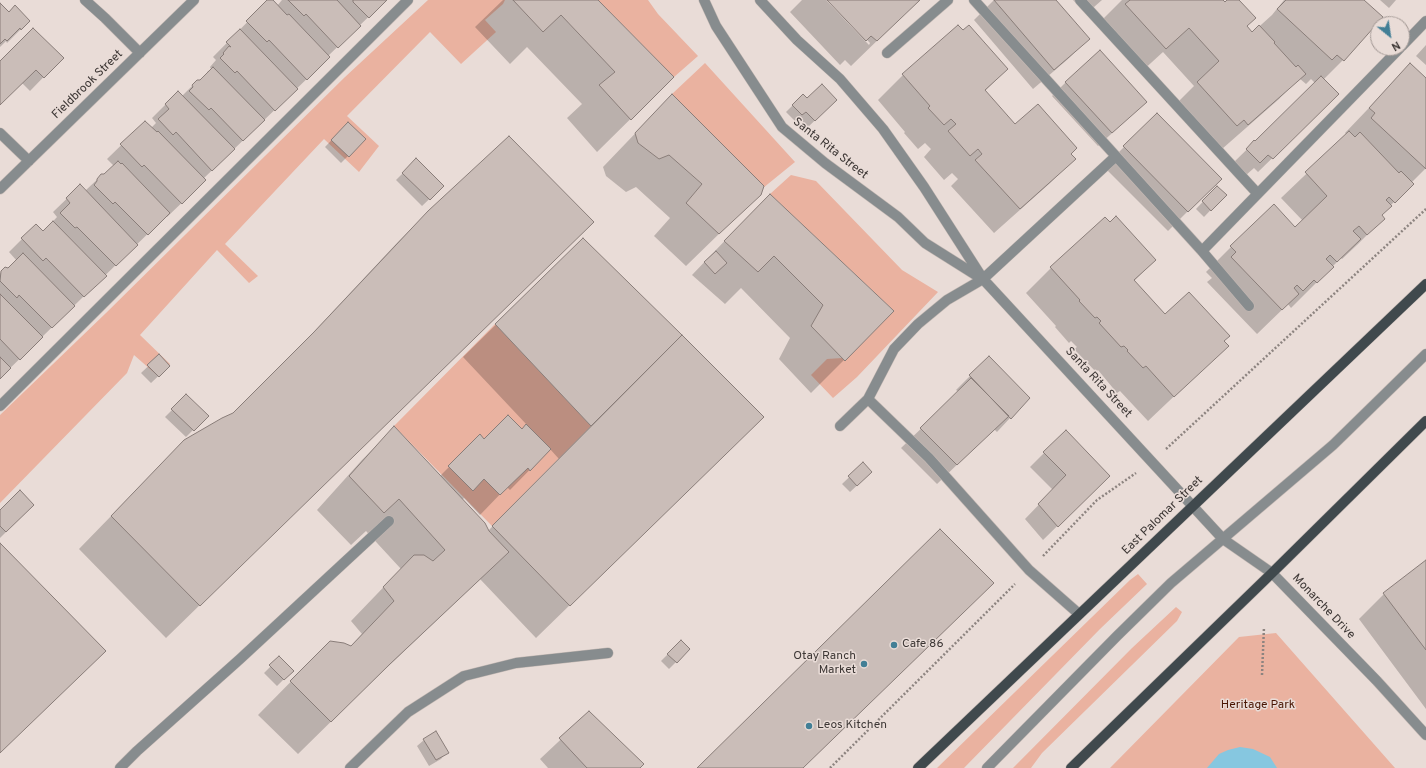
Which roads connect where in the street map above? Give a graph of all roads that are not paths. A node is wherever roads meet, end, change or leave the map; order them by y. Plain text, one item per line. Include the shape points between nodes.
1 (85, 0) edge
2 (194, 0) edge
3 (408, 0) edge
4 (704, 0) edge
5 (760, 0) edge
6 (948, 0) edge
7 (974, 0) edge
8 (1080, 0) edge
9 (1426, 21) edge
10 (1410, 38) edge
11 (140, 53) junction
12 (887, 53) dead end
13 (1392, 56) edge
14 (0, 133) edge
15 (1115, 157) junction
16 (29, 161) junction
17 (0, 189) edge
18 (1257, 193) junction
19 (1202, 251) junction
20 (983, 279) junction
21 (1426, 284) edge
22 (1249, 306) dead end
23 (1426, 354) edge
24 (868, 399) junction
25 (0, 406) edge
26 (1426, 421) edge
27 (840, 426) dead end
28 (1192, 506) junction
29 (389, 521) dead end
30 (1223, 539) junction
31 (1272, 573) junction
32 (1079, 614) junction
33 (608, 653) dead end
34 (1426, 735) edge
35 (120, 768) edge
36 (350, 768) edge
37 (918, 768) edge
38 (987, 768) edge
39 (1071, 768) edge

1 - 11 street
2 - 11 street, Fieldbrook Street
3 - 25 street
4 - 20 street, Santa Rita Street via 716,26 782,127 825,163 898,217 925,243
5 - 20 street, Santa Rita Street via 840,79 883,129
6 - 12 street
7 - 15 street
8 - 18 street
9 - 10 street
11 - 16 street, Fieldbrook Street
13 - 18 street
14 - 16 street
15 - 19 street
15 - 20 street
16 - 17 street, Fieldbrook Street
18 - 19 street
19 - 22 street
20 - 24 street via 947,300 918,324 894,349
20 - 28 street, Santa Rita Street
21 - 28 main road, East Palomar Street
23 - 30 street via 1333,445
24 - 27 street
24 - 32 street via 929,458 1029,570
26 - 31 main road
28 - 30 street, Monarche Drive
28 - 32 main road, East Palomar Street
29 - 35 street
30 - 31 street, Monarche Drive
30 - 38 street via 1171,583
31 - 34 street, Monarche Drive
31 - 39 main road
32 - 37 main road, East Palomar Street
33 - 36 street via 516,663 464,676 408,712

